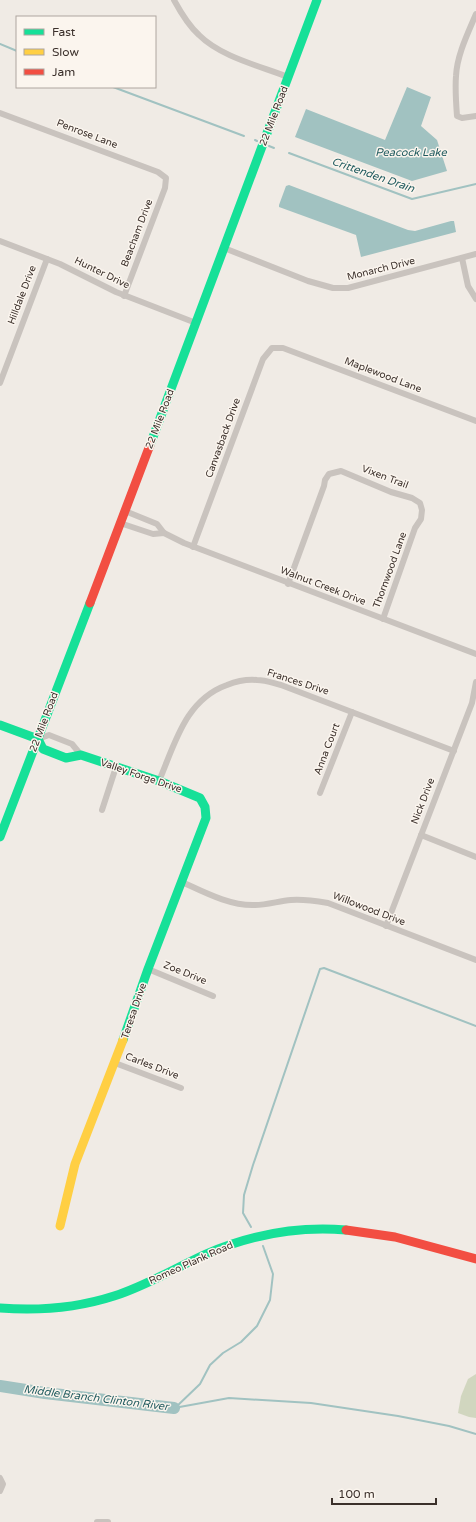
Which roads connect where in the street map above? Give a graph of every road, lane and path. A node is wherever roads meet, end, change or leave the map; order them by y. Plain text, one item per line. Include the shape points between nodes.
1 (174, 0) edge
2 (317, 0) edge
3 (476, 14) edge
4 (288, 77) junction
5 (0, 112) edge
6 (476, 116) edge
7 (166, 178) joint
8 (0, 241) edge
9 (224, 248) junction
10 (476, 254) edge
11 (47, 258) junction
12 (462, 258) junction
13 (124, 296) junction
14 (476, 299) edge
15 (196, 323) junction
16 (284, 348) joint
17 (0, 383) edge
18 (476, 421) edge
19 (125, 512) junction
20 (120, 523) junction
21 (416, 528) joint
22 (164, 533) junction
23 (193, 547) junction
24 (288, 584) junction
25 (383, 619) junction
26 (476, 654) edge
27 (476, 682) edge
28 (352, 712) junction
29 (0, 725) edge
30 (38, 739) junction
31 (454, 751) junction
32 (81, 755) junction
33 (116, 767) junction
34 (159, 781) junction
35 (320, 793) dead end
36 (200, 798) joint
37 (102, 810) dead end
38 (420, 835) junction
39 (0, 837) edge
40 (476, 857) edge
41 (182, 882) junction
42 (386, 926) junction
43 (476, 960) edge
44 (148, 969) junction
45 (213, 996) dead end
46 (115, 1063) junction
47 (181, 1088) dead end
48 (60, 1226) dead end
49 (476, 1259) edge
50 (0, 1308) edge
51 (0, 1478) edge
52 (0, 1490) edge
53 (98, 1522) edge
54 (108, 1522) edge

1 - 4 street via 192,28 208,43 227,54
2 - 4 street, 22 Mile Road
3 - 6 street via 456,75 457,116
4 - 9 street, 22 Mile Road
5 - 7 street, Penrose Lane via 158,172
7 - 13 street, Beacham Drive via 165,188
8 - 11 street, Hunter Drive
9 - 12 street, Monarch Drive via 308,281 333,288 348,288
9 - 15 street, 22 Mile Road
10 - 12 street, Monarch Drive
11 - 13 street, Hunter Drive
11 - 17 street, Hilldale Drive
12 - 14 street via 468,286
13 - 15 street, Hunter Drive
15 - 19 street, 22 Mile Road
16 - 18 street, Maplewood Lane
16 - 23 street, Canvasback Drive via 272,348 263,359
19 - 20 street, 22 Mile Road
19 - 22 street, Walnut Creek Drive via 157,524
20 - 22 street, Walnut Creek Drive via 154,534
20 - 30 street, 22 Mile Road
21 - 24 street, Vixen Trail via 422,510 420,503 412,498 341,471 329,474
21 - 25 street, Thornwood Lane
22 - 23 street, Walnut Creek Drive
23 - 24 street, Walnut Creek Drive
24 - 25 street, Walnut Creek Drive
25 - 26 street, Walnut Creek Drive
27 - 31 street, Nick Drive via 472,703
28 - 31 street, Frances Drive
28 - 34 street, Frances Drive via 281,685 258,680 233,682 206,696 193,708 184,722
28 - 35 street, Anna Court
29 - 30 street, Valley Forge Drive
30 - 32 street, Valley Forge Drive via 48,735 72,744
30 - 32 street, Valley Forge Drive via 43,749 66,758
30 - 39 street, 22 Mile Road
31 - 38 street, Nick Drive
32 - 33 street, Valley Forge Drive
33 - 34 street, Valley Forge Drive
33 - 37 street
34 - 36 street, Valley Forge Drive
36 - 41 street, Teresa Drive via 204,802 206,818
38 - 40 street
38 - 42 street, Nick Drive
41 - 42 street, Willowood Drive via 221,899 239,903 254,905 291,900 328,903
41 - 44 street, Teresa Drive
42 - 43 street, Willowood Drive
44 - 45 street, Zoe Drive
44 - 46 street, Teresa Drive
46 - 47 street, Carles Drive
46 - 48 street, Teresa Drive via 75,1164
49 - 50 street, Romeo Plank Road via 366,1231 293,1230 226,1246 129,1291 105,1299 65,1307
51 - 52 street via 3,1484
53 - 54 street

